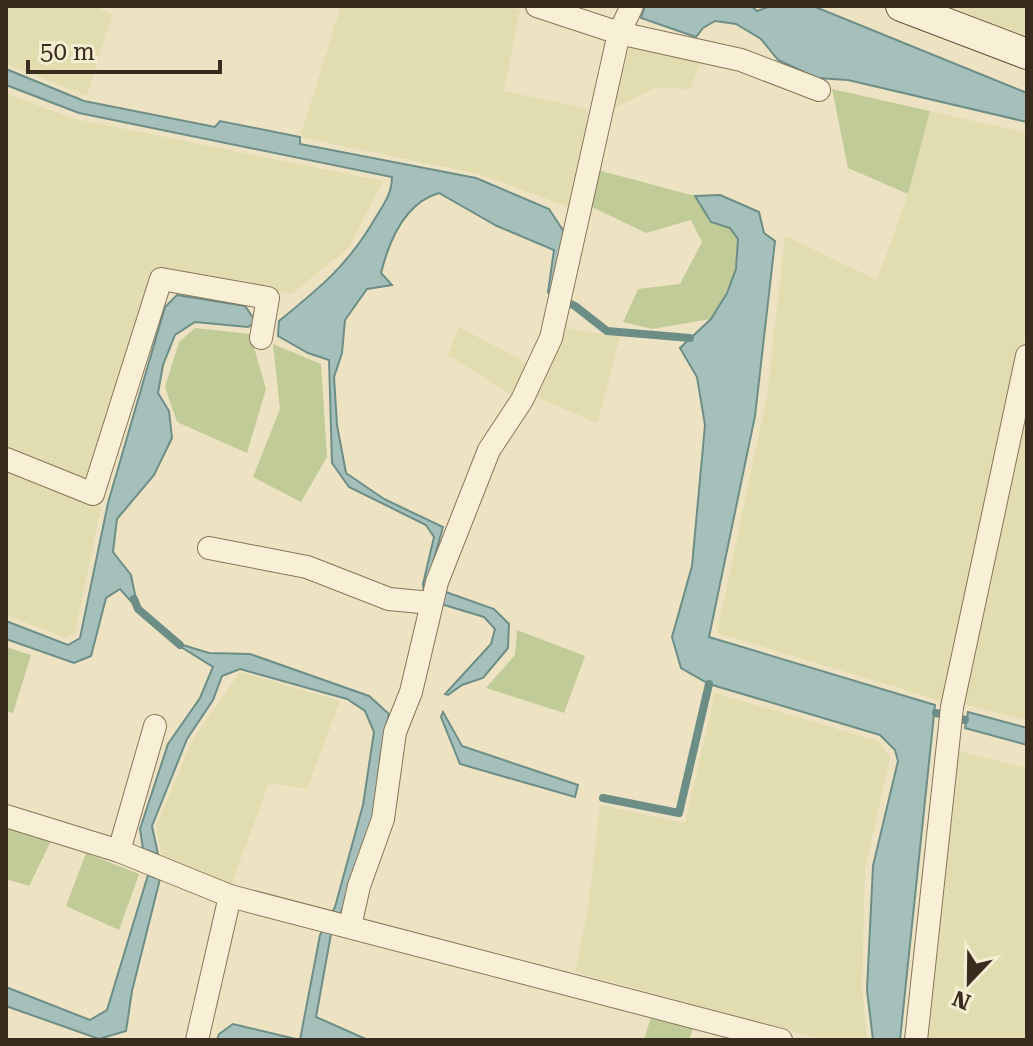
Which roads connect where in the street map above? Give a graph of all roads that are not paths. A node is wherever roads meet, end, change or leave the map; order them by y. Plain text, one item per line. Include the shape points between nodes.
1 (537, 6) edge
2 (632, 6) edge
3 (901, 6) edge
4 (619, 33) junction
5 (1027, 54) edge
6 (819, 90) dead end
7 (263, 326) dead end
8 (1027, 356) edge
9 (6, 459) edge
10 (209, 548) dead end
11 (434, 592) junction
12 (155, 726) dead end
13 (6, 816) edge
14 (119, 851) junction
15 (230, 896) junction
16 (350, 926) junction
17 (197, 1040) edge
18 (781, 1040) edge
19 (916, 1040) edge

1 - 4 street
2 - 4 street
3 - 5 street
4 - 6 street via 741,60
4 - 11 street via 551,338 522,400 489,450
7 - 9 street via 268,298 161,279 93,494
8 - 19 street via 951,718
10 - 11 street via 307,567 389,599
11 - 16 street via 411,692 395,732 383,819
12 - 14 street
13 - 14 street
14 - 15 street
15 - 16 street
15 - 17 street
16 - 18 street

